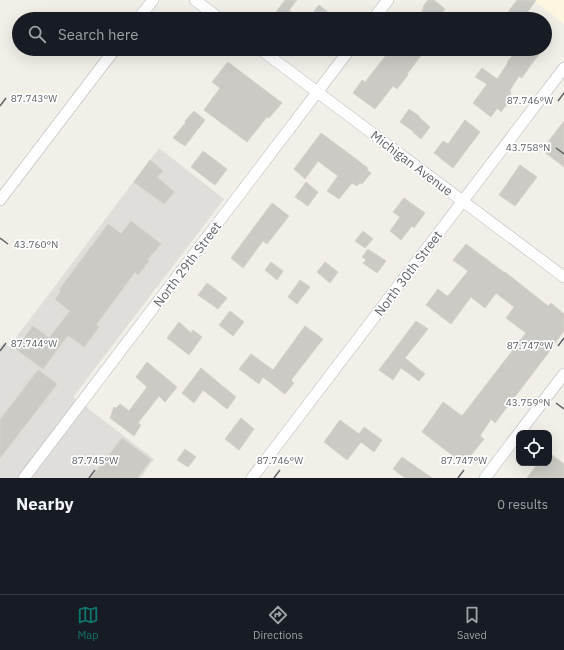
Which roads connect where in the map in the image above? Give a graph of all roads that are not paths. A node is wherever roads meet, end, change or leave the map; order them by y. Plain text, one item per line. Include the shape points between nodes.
1 (152, 0) edge
2 (195, 0) edge
3 (388, 0) edge
4 (143, 12) edge
5 (211, 12) edge
6 (379, 12) edge
7 (110, 56) edge
8 (269, 56) edge
9 (345, 56) edge
10 (564, 68) edge
11 (318, 92) junction
12 (0, 200) edge
13 (463, 202) junction
14 (564, 278) edge
15 (564, 374) edge
16 (521, 430) edge
17 (516, 437) edge
18 (24, 478) edge
19 (252, 478) edge
20 (485, 478) edge

1 - 4 street
2 - 5 street
3 - 6 street
7 - 12 street
8 - 11 street, Michigan Avenue
9 - 11 street, North 29th Street
10 - 13 street, North 30th Street
11 - 13 street, Michigan Avenue
11 - 18 street, North 29th Street
13 - 14 street, Michigan Avenue
13 - 19 street, North 30th Street
15 - 16 street
17 - 20 street

